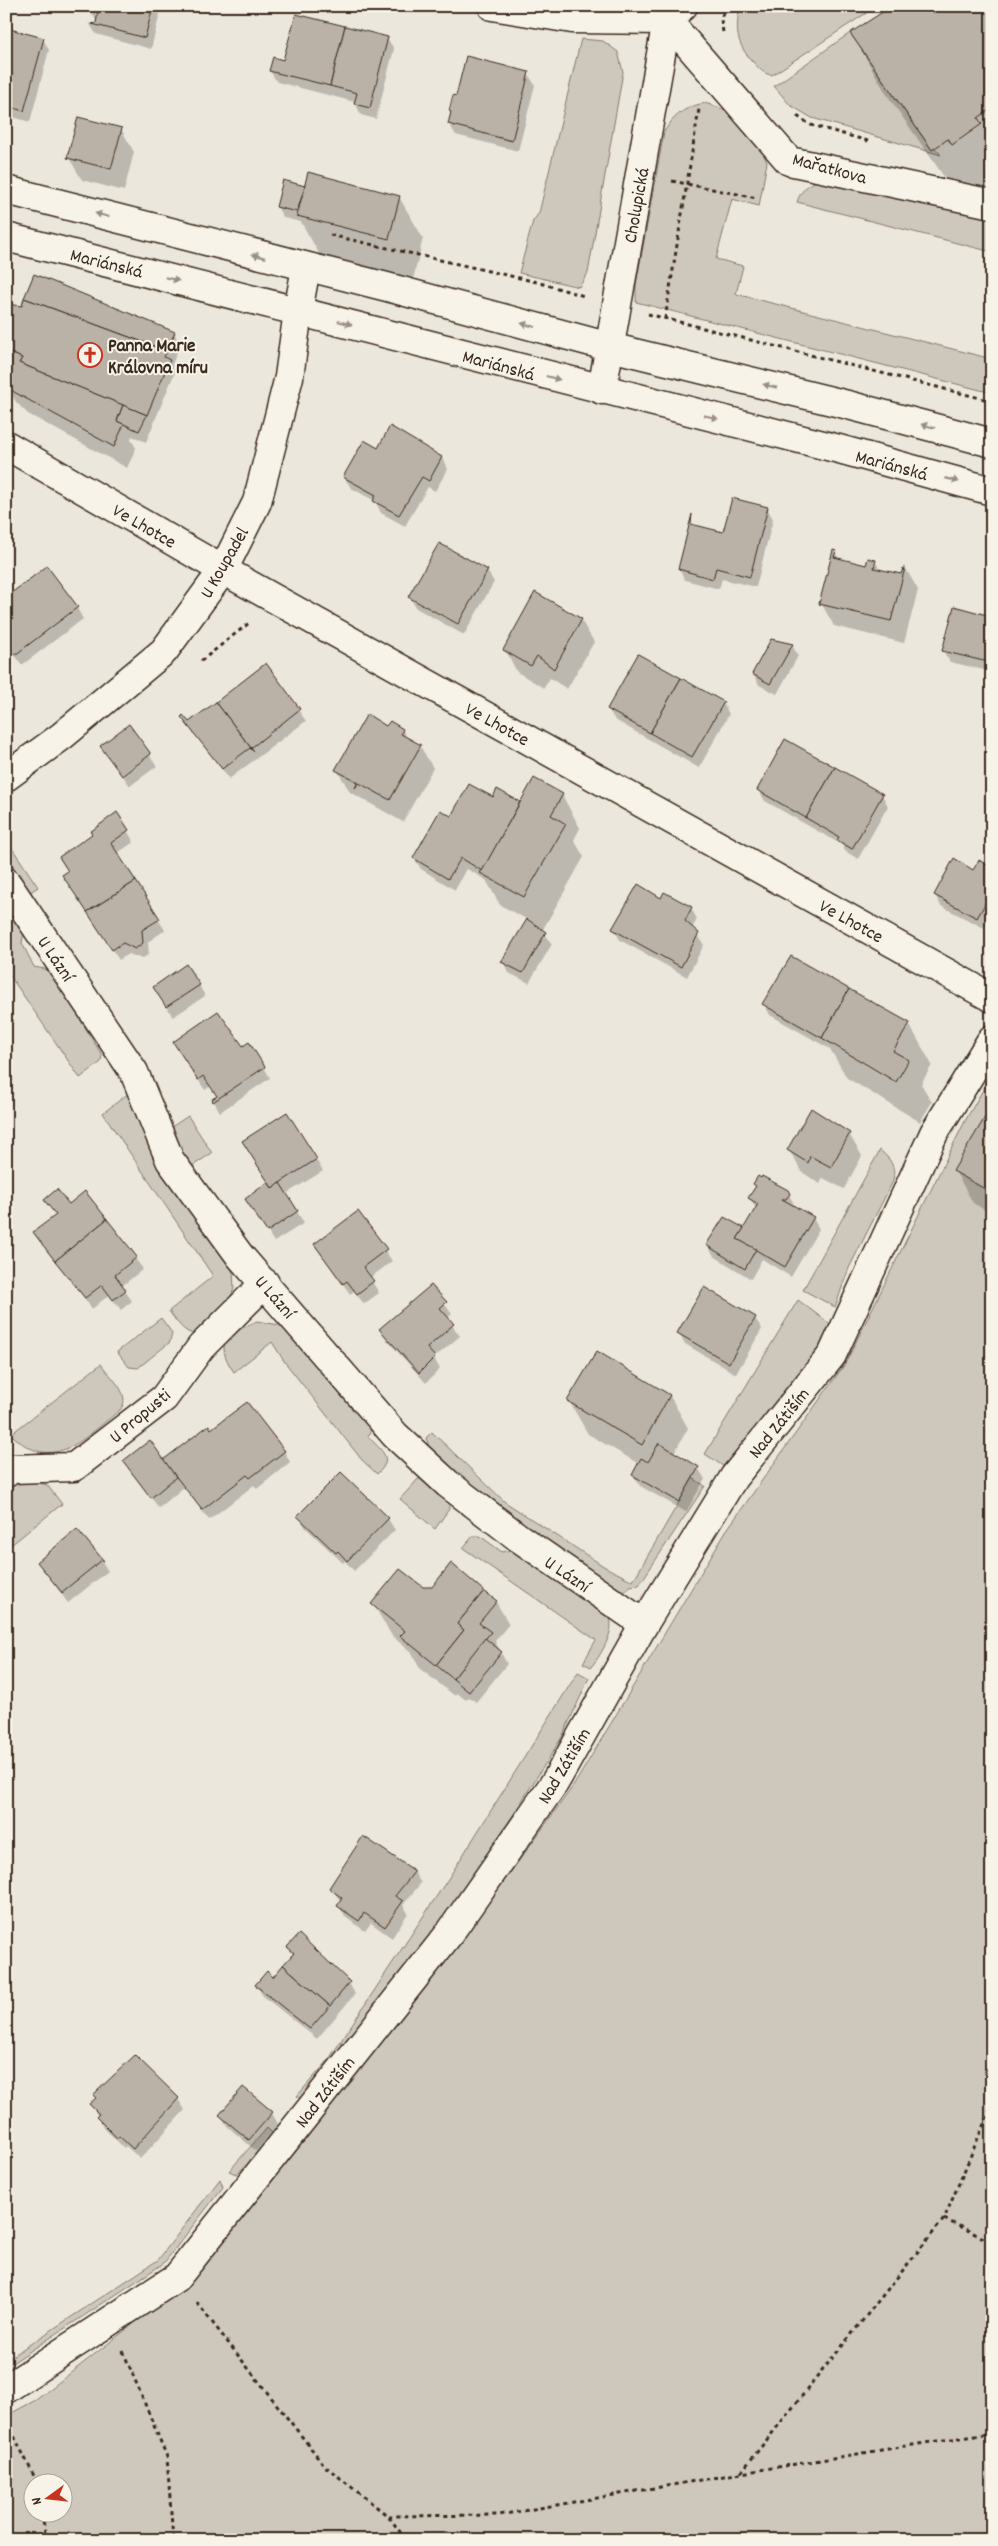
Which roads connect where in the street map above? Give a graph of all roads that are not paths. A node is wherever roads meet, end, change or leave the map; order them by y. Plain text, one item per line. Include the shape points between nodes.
1 (492, 6) edge
2 (675, 13) edge
3 (6, 190) edge
4 (992, 204) edge
5 (6, 237) edge
6 (306, 268) junction
7 (298, 311) junction
8 (610, 347) junction
9 (602, 390) junction
10 (992, 443) edge
11 (6, 445) edge
12 (992, 491) edge
13 (223, 570) junction
14 (6, 777) edge
15 (6, 882) edge
16 (992, 998) edge
17 (992, 1039) edge
18 (266, 1283) junction
19 (6, 1473) edge
20 (644, 1624) junction
21 (6, 2389) edge

1 - 2 street via 572,19
2 - 4 street, Mařatkova via 706,64 789,161
2 - 8 street, Cholupická via 641,174
6 -> 3 street
5 -> 7 street, Mariánská
6 - 7 street, U Koupadel
8 -> 6 street
7 -> 9 street, Mariánská
7 - 13 street, U Koupadel via 289,377 256,502
8 - 9 street, Cholupická
10 -> 8 street via 848,404
9 -> 12 street, Mariánská via 840,449
11 - 13 street, Ve Lhotce
13 - 14 street, U Koupadel via 164,651 62,736
13 - 16 street, Ve Lhotce
15 - 18 street, U Lázní via 134,1072 170,1160 240,1256
17 - 20 street, Nad Zátiším via 934,1133 832,1355 734,1477
18 - 19 street, U Propusti via 201,1347 164,1398 74,1467 12,1469
18 - 20 street, U Lázní via 395,1434 448,1484 519,1538
20 - 21 street, Nad Zátiším via 555,1782 449,1934 177,2277

